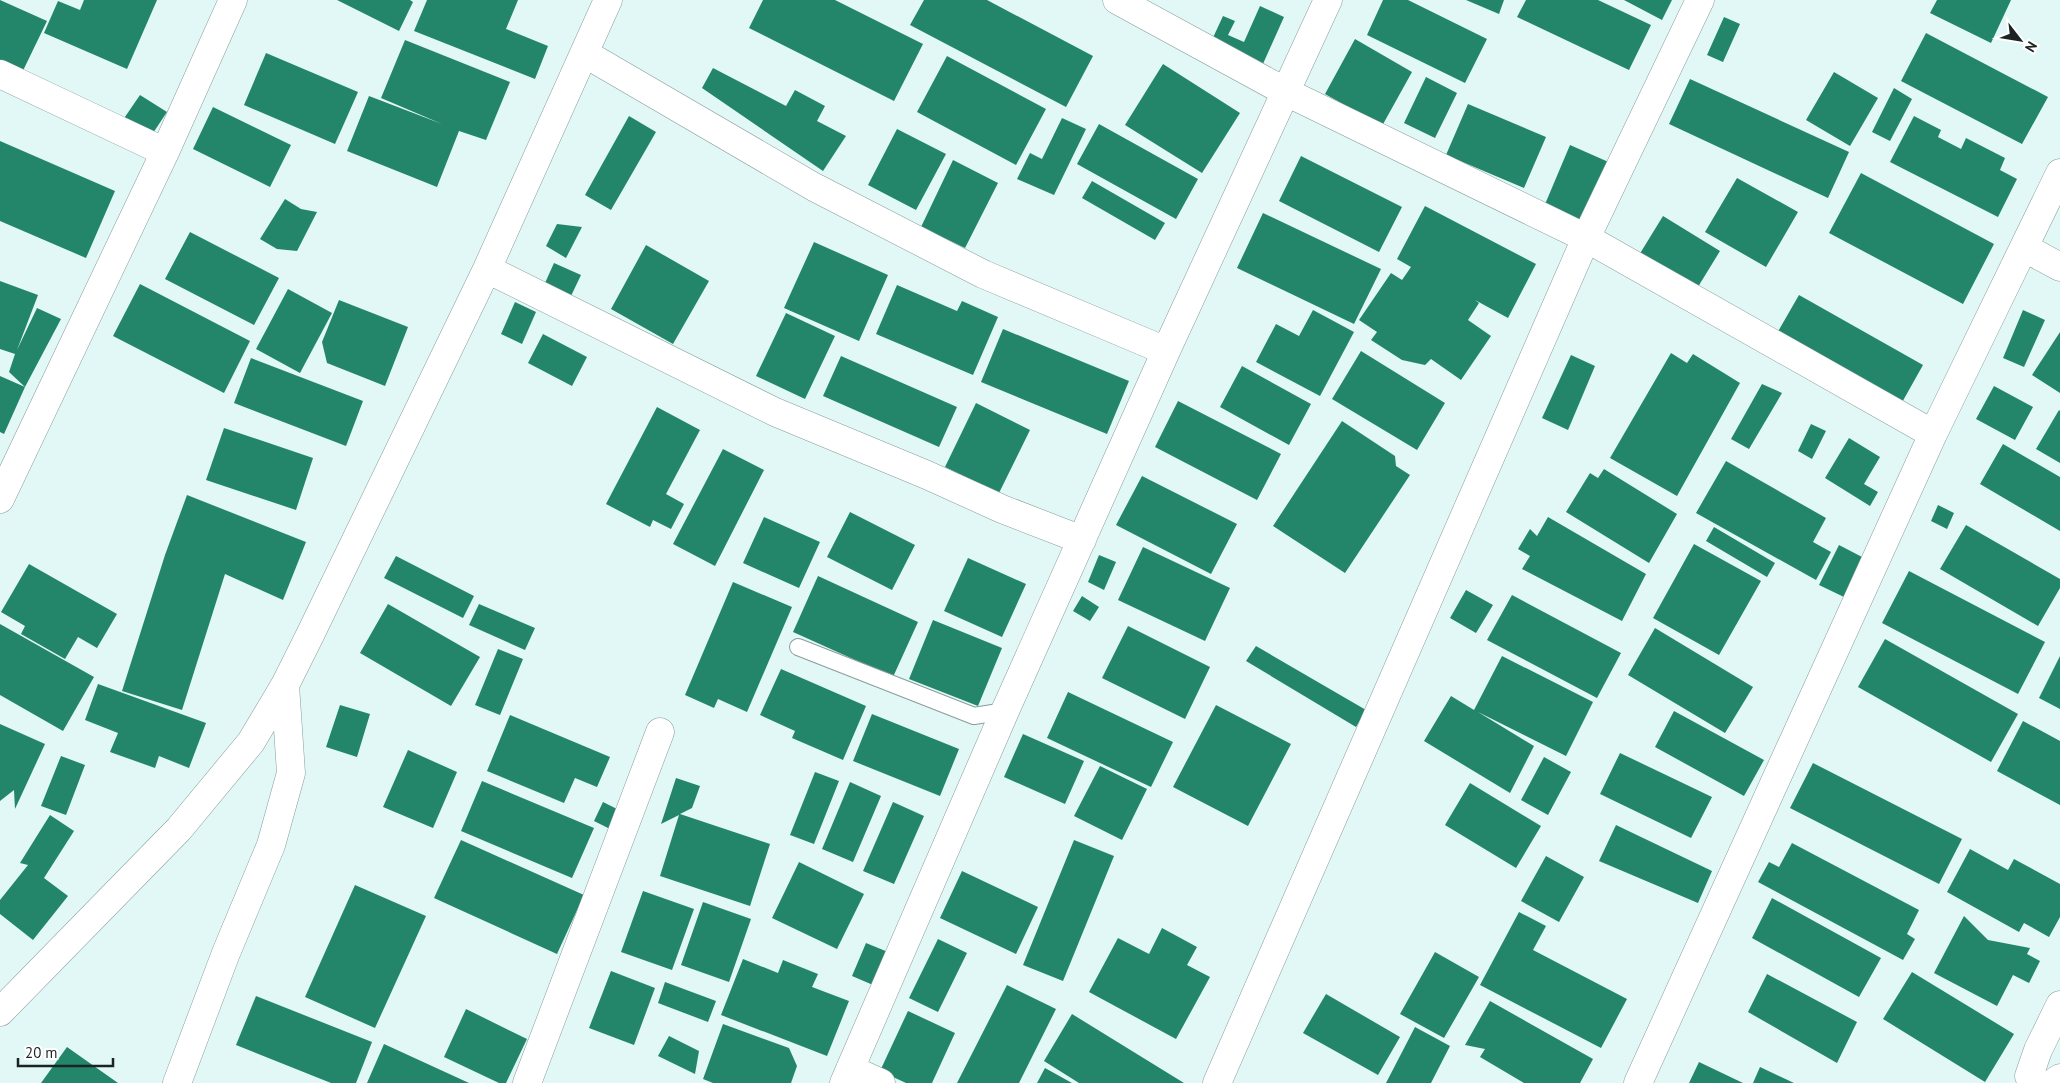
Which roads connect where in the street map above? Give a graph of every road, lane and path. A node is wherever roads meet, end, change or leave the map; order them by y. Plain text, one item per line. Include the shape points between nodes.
1 (233, 0) edge
2 (608, 0) edge
3 (1116, 0) edge
4 (1328, 0) edge
5 (1700, 0) edge
6 (584, 53) junction
7 (0, 74) edge
8 (1286, 92) junction
9 (165, 152) junction
10 (2060, 173) edge
11 (1586, 238) junction
12 (2025, 248) junction
13 (2060, 267) edge
14 (487, 269) junction
15 (1166, 351) junction
16 (1933, 434) junction
17 (0, 499) edge
18 (1082, 540) junction
19 (798, 647) dead end
20 (285, 685) junction
21 (1006, 712) junction
22 (660, 732) dead end
23 (2060, 1004) edge
24 (0, 1012) edge
25 (847, 1076) edge
26 (2060, 1078) edge
27 (177, 1083) edge
28 (527, 1083) edge
29 (881, 1083) edge
30 (1217, 1083) edge
31 (1638, 1083) edge
32 (2032, 1083) edge
33 (2053, 1083) edge

1 - 9 street
2 - 6 street
3 - 8 street
4 - 8 street
5 - 11 street
6 - 14 street
6 - 15 street via 814,187 984,274
7 - 9 street
8 - 11 street
8 - 15 street
9 - 17 street
10 - 12 street
11 - 16 street
11 - 30 street
12 - 13 street
12 - 16 street
14 - 18 street via 775,412
14 - 20 street
15 - 18 street
16 - 31 street
18 - 21 street
19 - 21 lane via 974,716
20 - 24 street via 251,742 179,829
20 - 27 street via 291,773 274,836
21 - 25 street
22 - 28 street
23 - 32 street via 2035,1058 2029,1076
25 - 29 street
26 - 33 street

